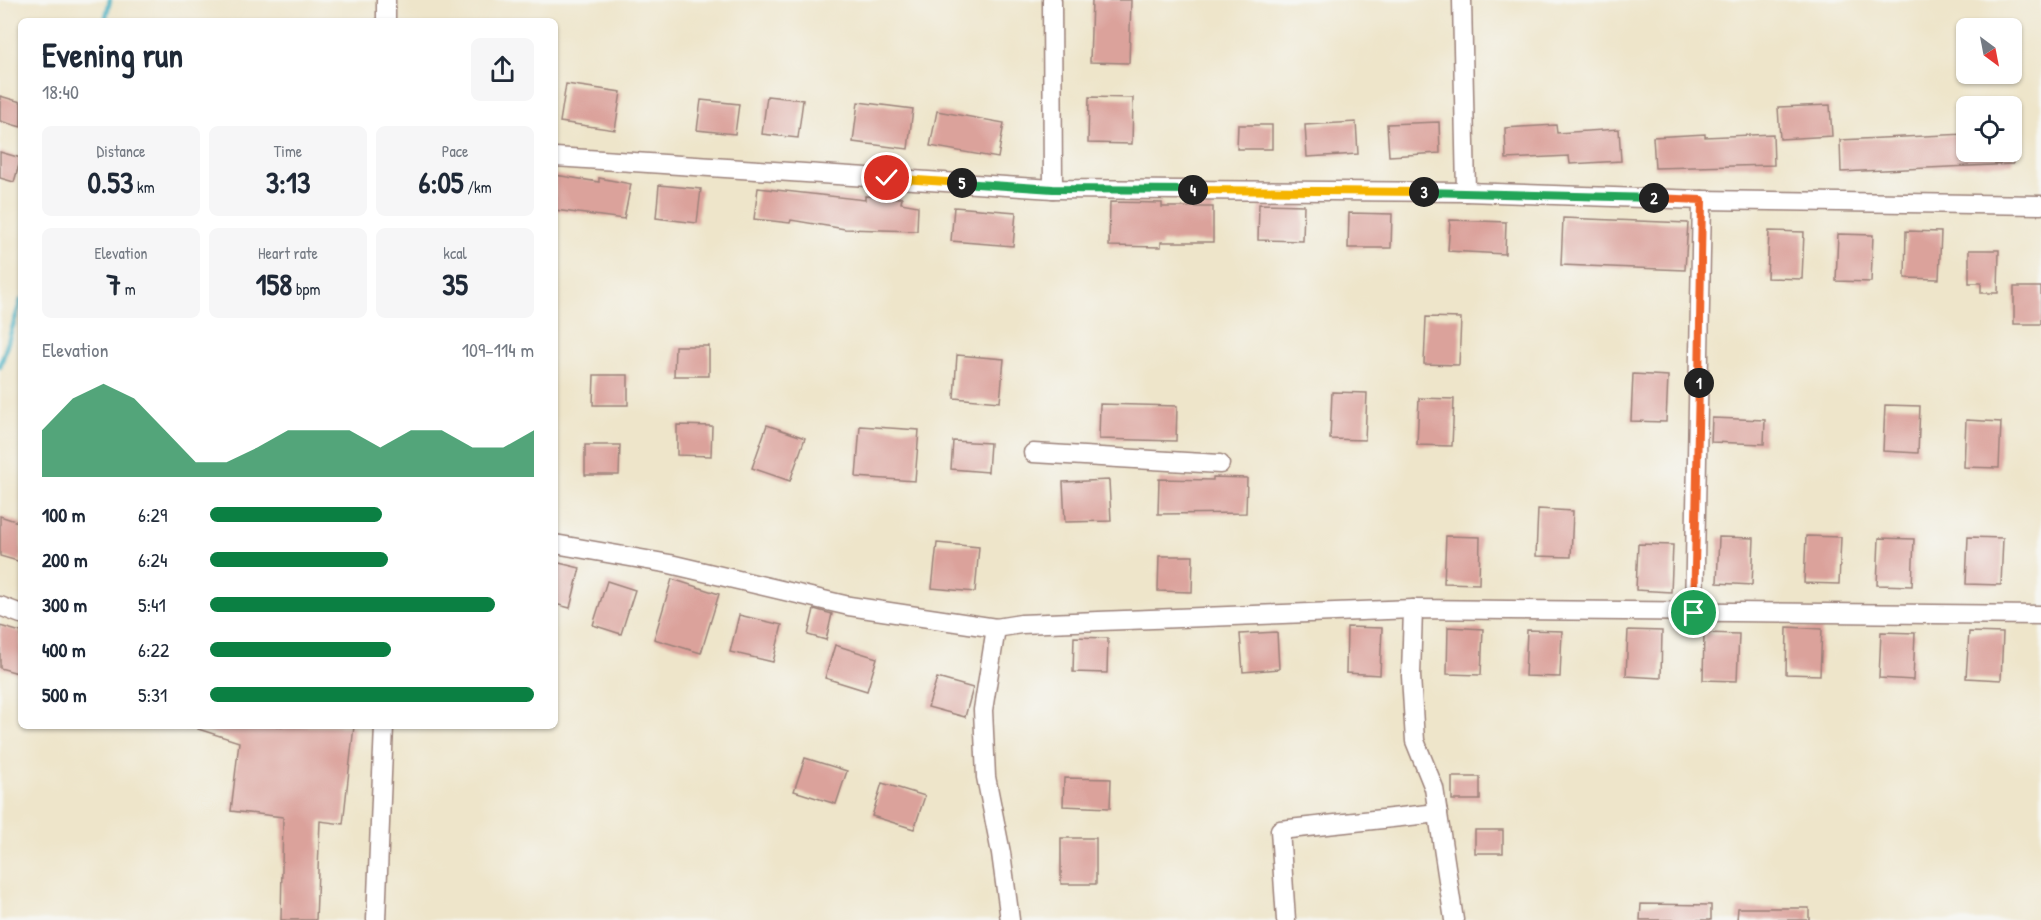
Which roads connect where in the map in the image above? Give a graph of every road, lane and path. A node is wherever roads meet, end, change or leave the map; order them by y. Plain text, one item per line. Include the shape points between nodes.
1 (387, 0) edge
2 (1052, 0) edge
3 (1462, 0) edge
4 (387, 18) edge
5 (558, 157) edge
6 (1053, 189) junction
7 (1466, 192) junction
8 (1702, 200) junction
9 (2041, 205) edge
10 (1033, 453) dead end
11 (1220, 464) dead end
12 (558, 545) edge
13 (0, 606) edge
14 (1413, 609) junction
15 (18, 613) edge
16 (1694, 613) junction
17 (2041, 615) edge
18 (996, 628) junction
19 (384, 729) edge
20 (1438, 813) junction
21 (376, 920) edge
22 (1010, 920) edge
23 (1286, 920) edge
24 (1454, 920) edge

1 - 4 street
2 - 6 street
3 - 7 street
5 - 6 street
6 - 7 street
7 - 8 street
8 - 9 street
8 - 16 street
10 - 11 street
12 - 18 street via 670,564 849,606
13 - 15 street
14 - 16 street
14 - 18 street
14 - 20 street via 1411,676 1415,741 1434,788
16 - 17 street
18 - 22 street via 983,710 986,777
19 - 21 street
20 - 23 street via 1280,830
20 - 24 street

